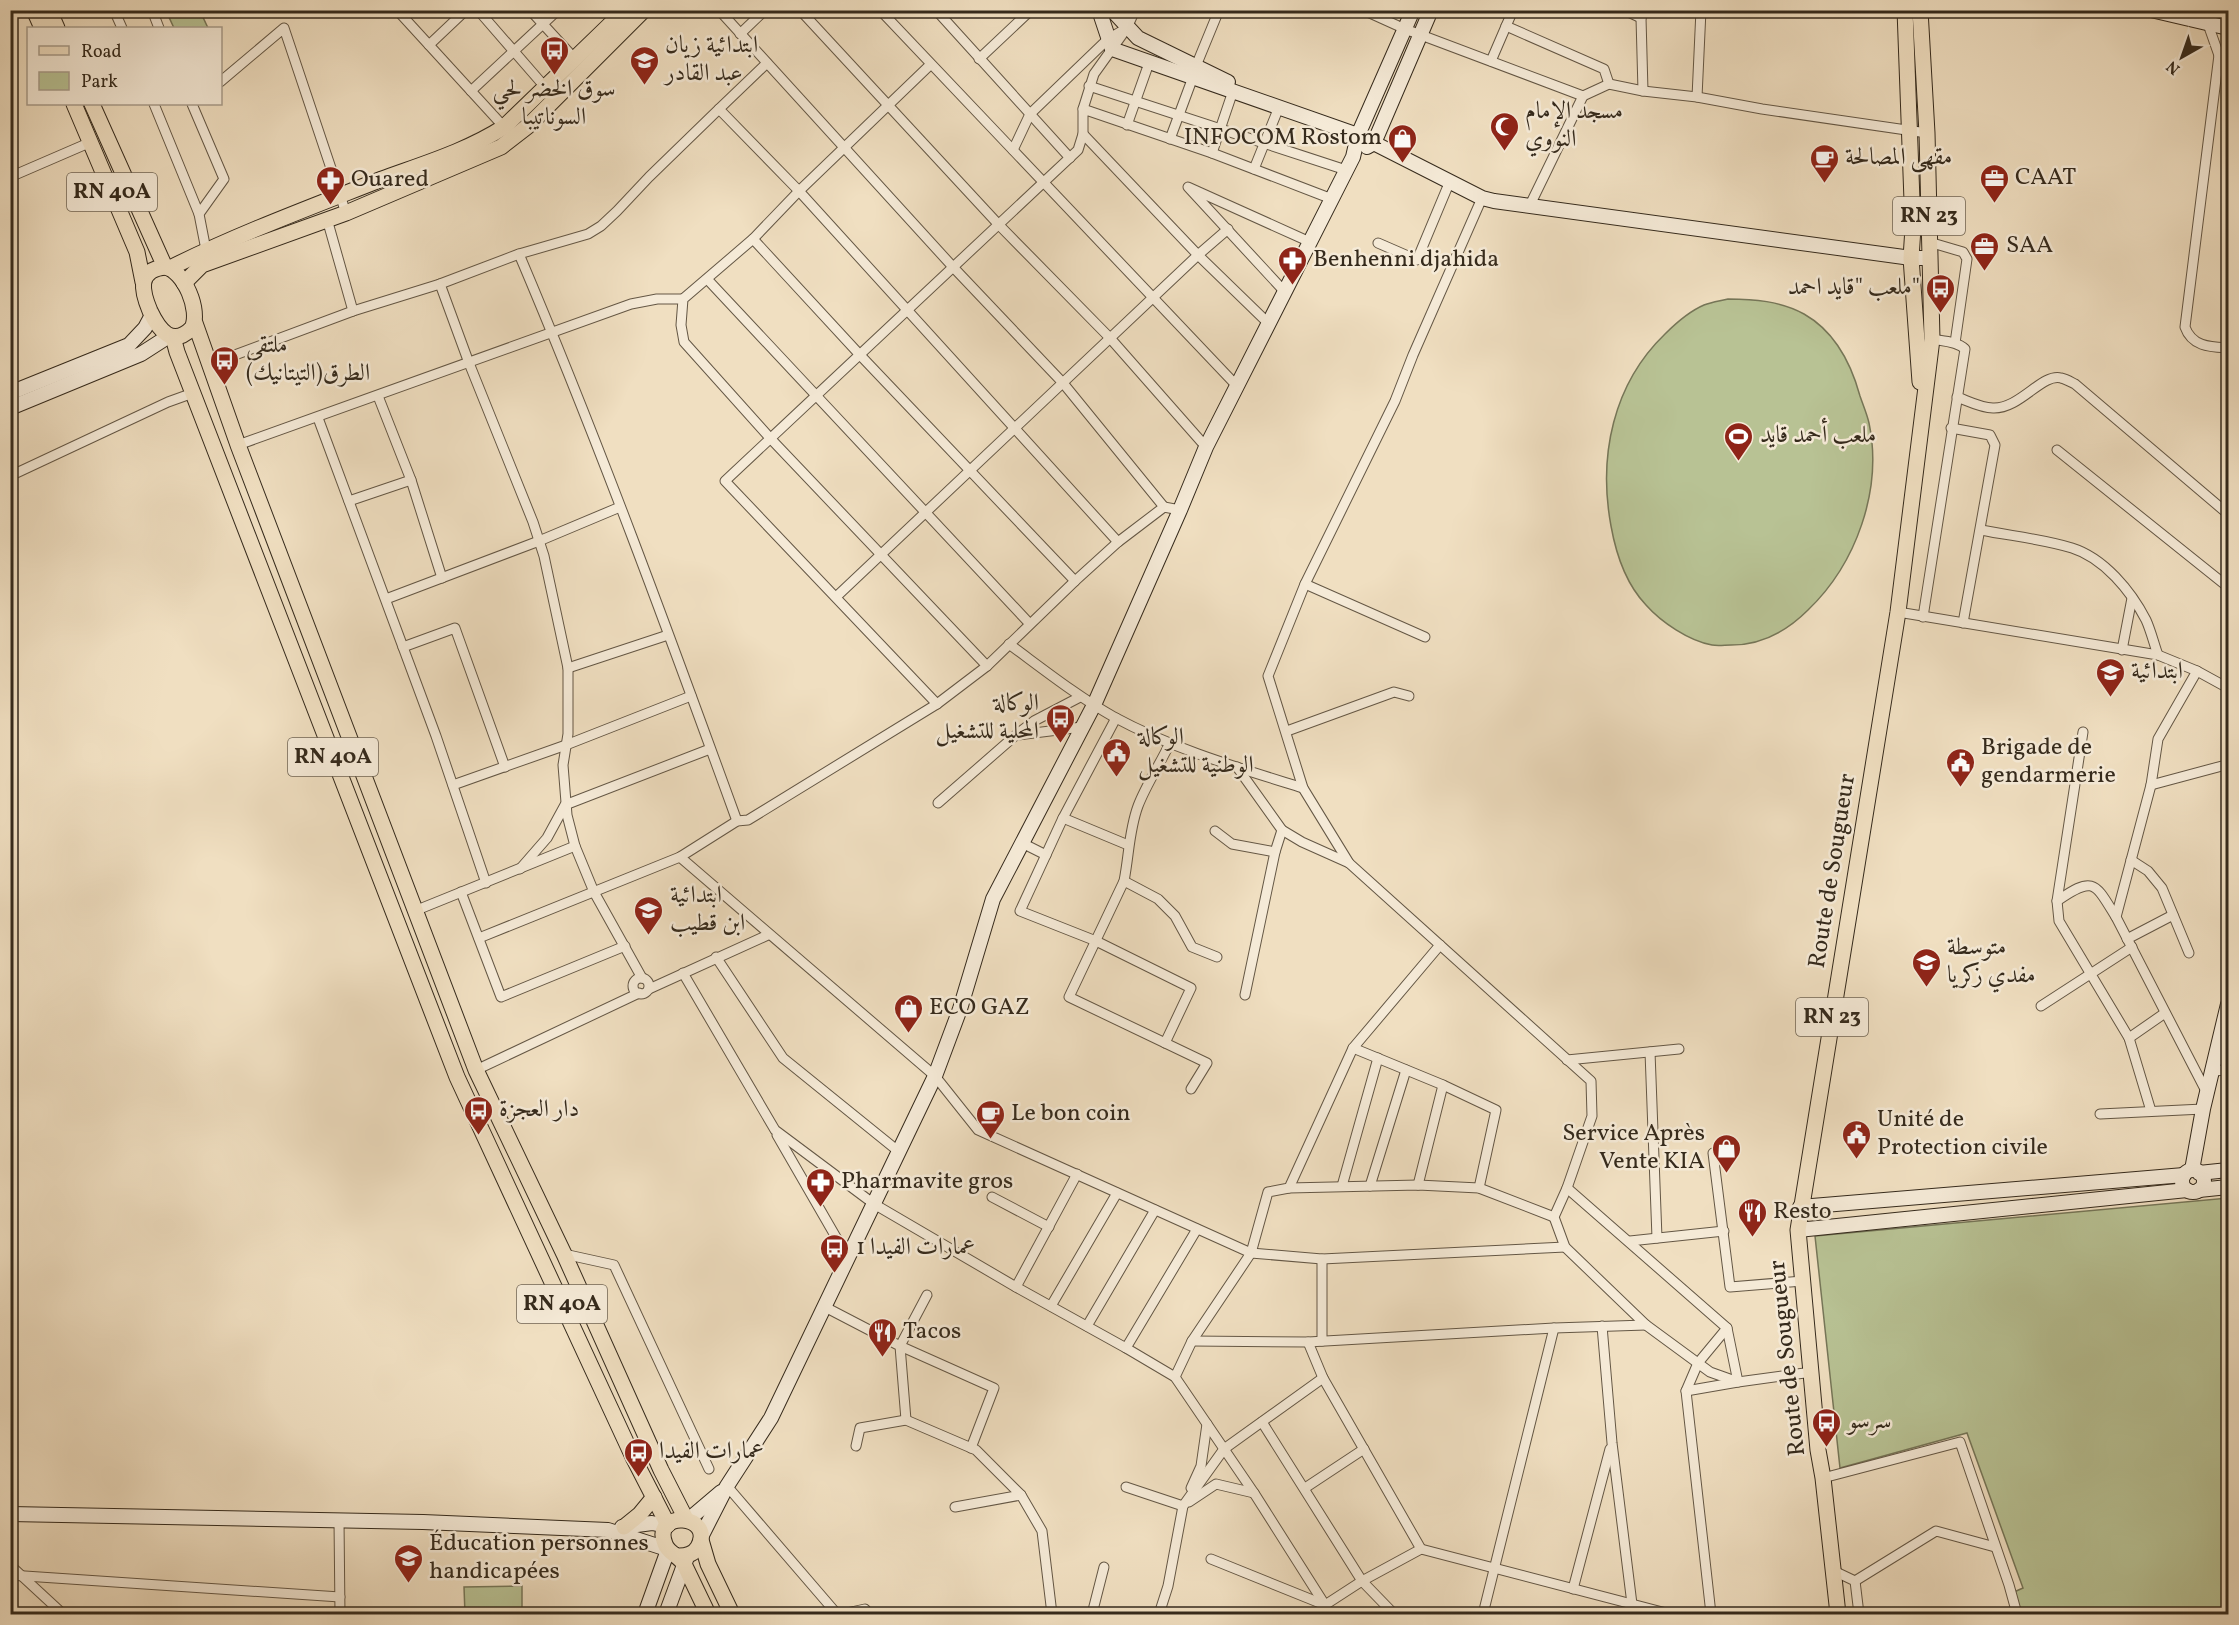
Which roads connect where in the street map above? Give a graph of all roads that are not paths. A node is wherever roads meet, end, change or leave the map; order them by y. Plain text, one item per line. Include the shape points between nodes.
1 (34, 10) edge
2 (49, 10) edge
3 (114, 10) edge
4 (152, 10) edge
5 (397, 10) edge
6 (466, 10) edge
7 (478, 10) edge
8 (530, 10) edge
9 (558, 10) edge
10 (644, 10) edge
11 (719, 10) edge
12 (765, 10) edge
13 (800, 10) edge
14 (880, 10) edge
15 (936, 10) edge
16 (1031, 10) edge
17 (1099, 10) edge
18 (1112, 10) edge
19 (1135, 10) edge
20 (1219, 10) edge
21 (1363, 10) edge
22 (1413, 10) edge
23 (1431, 10) edge
24 (1513, 10) edge
25 (1624, 10) edge
26 (1701, 10) edge
27 (1905, 10) edge
28 (1920, 10) edge
29 (2151, 10) edge
30 (2218, 10) edge
31 (621, 12) edge
32 (2229, 13) edge
33 (1641, 14) edge
34 (2205, 17) edge
35 (542, 24) junction
36 (1506, 26) junction
37 (42, 27) edge
38 (57, 27) edge
39 (122, 27) edge
40 (159, 27) edge
41 (1127, 28) junction
42 (2229, 28) edge
43 (1405, 29) junction
44 (740, 34) junction
45 (1419, 34) junction
46 (1110, 44) junction
47 (429, 45) junction
48 (514, 51) junction
49 (2219, 55) junction
50 (575, 59) junction
51 (979, 59) junction
52 (1491, 61) junction
53 (766, 63) junction
54 (1149, 63) junction
55 (930, 65) junction
56 (1194, 72) junction
57 (222, 80) edge
58 (2229, 81) edge
59 (1609, 84) junction
60 (1089, 86) junction
61 (545, 87) junction
62 (471, 91) junction
63 (1233, 91) junction
64 (1643, 91) junction
65 (1583, 96) junction
66 (1697, 97) junction
67 (1135, 100) junction
68 (74, 105) edge
69 (92, 105) edge
70 (154, 105) edge
71 (193, 105) edge
72 (888, 106) junction
73 (1279, 107) junction
74 (719, 109) junction
75 (1083, 109) junction
76 (1030, 114) junction
77 (1179, 115) junction
78 (1127, 125) junction
79 (504, 127) junction
80 (1221, 129) junction
81 (1911, 131) junction
82 (1927, 133) junction
83 (1083, 134) junction
84 (1358, 135) junction
85 (1170, 139) junction
86 (91, 142) junction
87 (1264, 143) junction
88 (1374, 143) junction
89 (843, 147) junction
90 (1013, 150) junction
91 (1212, 153) junction
92 (1353, 157) junction
93 (1070, 158) junction
94 (1254, 169) junction
95 (1346, 170) junction
96 (10, 177) edge
97 (1450, 181) junction
98 (1044, 182) junction
99 (799, 191) junction
100 (340, 195) junction
101 (1482, 198) junction
102 (1332, 199) junction
103 (1530, 205) junction
104 (346, 213) junction
105 (199, 214) junction
106 (327, 219) junction
107 (999, 225) junction
108 (1228, 229) junction
109 (753, 239) junction
110 (1929, 242) junction
111 (1310, 243) junction
112 (1378, 243) dead end
113 (206, 250) junction
114 (519, 254) junction
115 (1198, 255) junction
116 (1911, 258) junction
117 (1929, 258) junction
118 (167, 267) junction
119 (953, 267) junction
120 (708, 279) junction
121 (144, 282) junction
122 (184, 283) junction
123 (440, 284) junction
124 (1284, 291) junction
125 (1152, 298) junction
126 (683, 299) junction
127 (353, 311) junction
128 (907, 311) junction
129 (152, 315) junction
130 (1267, 322) junction
131 (195, 323) junction
132 (552, 332) junction
133 (171, 336) junction
134 (1110, 339) junction
135 (1932, 339) junction
136 (1954, 343) junction
137 (2229, 348) edge
138 (860, 355) junction
139 (468, 363) junction
140 (208, 365) junction
141 (1063, 383) junction
142 (1236, 385) junction
143 (193, 393) junction
144 (13, 396) edge
145 (378, 396) junction
146 (816, 396) junction
147 (1957, 397) junction
148 (318, 418) junction
149 (1923, 421) junction
150 (1951, 428) junction
151 (1014, 429) junction
152 (770, 438) junction
153 (238, 445) junction
154 (1206, 447) junction
155 (2057, 450) dead end
156 (970, 471) junction
157 (10, 476) edge
158 (411, 480) junction
159 (10, 491) edge
160 (349, 501) junction
161 (620, 507) junction
162 (1164, 507) junction
163 (1180, 510) junction
164 (926, 512) junction
165 (2229, 514) edge
166 (1981, 530) junction
167 (11, 533) edge
168 (539, 541) junction
169 (1118, 542) junction
170 (10, 555) edge
171 (881, 555) junction
172 (442, 578) junction
173 (1075, 581) junction
174 (1305, 584) junction
175 (2229, 587) edge
176 (836, 597) junction
177 (2132, 598) junction
178 (386, 599) junction
179 (1898, 612) junction
180 (1923, 617) junction
181 (1029, 623) junction
182 (1963, 623) junction
183 (668, 634) junction
184 (1425, 637) dead end
185 (1009, 644) junction
186 (403, 646) junction
187 (2122, 650) junction
188 (2158, 655) junction
189 (987, 666) junction
190 (568, 668) junction
191 (2197, 671) junction
192 (2229, 688) edge
193 (691, 696) junction
194 (1409, 696) dead end
195 (1080, 697) junction
196 (937, 704) junction
197 (1094, 705) junction
198 (1116, 718) junction
199 (1082, 727) junction
200 (1287, 731) junction
201 (2083, 732) dead end
202 (1016, 735) junction
203 (1170, 743) junction
204 (566, 745) junction
205 (710, 749) junction
206 (505, 767) junction
207 (1237, 767) junction
208 (2229, 767) edge
209 (453, 785) junction
210 (2151, 785) junction
211 (1303, 788) junction
212 (938, 803) dead end
213 (565, 805) junction
214 (1063, 818) junction
215 (736, 822) junction
216 (1282, 830) junction
217 (1215, 831) dead end
218 (1022, 843) junction
219 (1128, 845) junction
220 (574, 846) junction
221 (1275, 852) junction
222 (1046, 855) junction
223 (680, 857) junction
224 (2131, 860) junction
225 (1349, 863) junction
226 (520, 869) junction
227 (1124, 880) junction
228 (486, 883) junction
229 (461, 892) junction
230 (594, 892) junction
231 (2057, 901) junction
232 (417, 910) junction
233 (2174, 915) junction
234 (2116, 917) junction
235 (768, 935) junction
236 (479, 938) junction
237 (1096, 941) junction
238 (2130, 943) junction
239 (1440, 945) junction
240 (625, 946) junction
241 (2189, 953) dead end
242 (716, 957) junction
243 (1216, 957) dead end
244 (683, 973) junction
245 (2091, 973) junction
246 (644, 991) junction
247 (1245, 995) dead end
248 (2229, 1004) edge
249 (2041, 1006) dead end
250 (2165, 1013) junction
251 (2129, 1038) junction
252 (1165, 1042) junction
253 (1353, 1048) junction
254 (1679, 1048) dead end
255 (1650, 1052) junction
256 (1378, 1058) junction
257 (1567, 1060) junction
258 (476, 1070) junction
259 (1406, 1070) junction
260 (2229, 1070) edge
261 (2213, 1071) junction
262 (935, 1076) junction
263 (1443, 1085) junction
264 (1191, 1089) dead end
265 (2208, 1095) junction
266 (2203, 1108) junction
267 (2151, 1111) junction
268 (2100, 1114) dead end
269 (775, 1130) junction
270 (898, 1151) junction
271 (1713, 1153) dead end
272 (2229, 1170) edge
273 (2192, 1173) junction
274 (1077, 1174) junction
275 (1418, 1185) junction
276 (1342, 1186) junction
277 (1370, 1186) junction
278 (1289, 1188) junction
279 (1479, 1188) junction
280 (1567, 1188) junction
281 (2229, 1188) edge
282 (2193, 1190) junction
283 (1118, 1193) junction
284 (992, 1197) dead end
285 (874, 1204) junction
286 (1800, 1207) junction
287 (1155, 1210) junction
288 (1554, 1217) junction
289 (1049, 1227) junction
290 (1197, 1229) junction
291 (1798, 1230) junction
292 (1724, 1231) junction
293 (1657, 1238) junction
294 (1630, 1241) junction
295 (1565, 1246) junction
296 (1251, 1253) junction
297 (564, 1254) junction
298 (848, 1258) junction
299 (1322, 1259) junction
300 (1803, 1281) junction
301 (1016, 1287) junction
302 (927, 1295) dead end
303 (1051, 1306) junction
304 (825, 1307) junction
305 (1646, 1325) junction
306 (1087, 1326) junction
307 (1602, 1326) junction
308 (1554, 1328) junction
309 (1727, 1328) junction
310 (1192, 1341) junction
311 (1323, 1341) junction
312 (1308, 1342) junction
313 (900, 1346) junction
314 (1126, 1348) junction
315 (1698, 1363) junction
316 (1812, 1372) junction
317 (1175, 1377) junction
318 (1323, 1378) junction
319 (1738, 1382) junction
320 (1686, 1391) junction
321 (906, 1420) junction
322 (1262, 1422) junction
323 (1207, 1424) junction
324 (1612, 1443) junction
325 (856, 1446) dead end
326 (971, 1448) junction
327 (1224, 1449) junction
328 (1364, 1449) junction
329 (709, 1469) dead end
330 (1823, 1478) junction
331 (728, 1486) junction
332 (1126, 1487) dead end
333 (1305, 1488) junction
334 (1254, 1493) junction
335 (1021, 1495) junction
336 (654, 1497) junction
337 (1183, 1506) junction
338 (955, 1507) dead end
339 (10, 1514) edge
340 (687, 1519) junction
341 (339, 1521) junction
342 (668, 1525) junction
343 (624, 1527) junction
344 (608, 1530) junction
345 (701, 1538) junction
346 (1995, 1547) junction
347 (1421, 1549) junction
348 (677, 1555) junction
349 (1210, 1558) dead end
350 (10, 1565) edge
351 (1104, 1567) dead end
352 (1493, 1568) junction
353 (1834, 1571) junction
354 (15, 1575) edge
355 (1362, 1581) junction
356 (1855, 1581) junction
357 (1573, 1589) junction
358 (340, 1597) junction
359 (1632, 1604) junction
360 (1325, 1605) junction
361 (63, 1614) edge
362 (340, 1614) edge
363 (645, 1614) edge
364 (666, 1614) edge
365 (708, 1614) edge
366 (732, 1614) edge
367 (839, 1614) edge
368 (869, 1614) edge
369 (1052, 1614) edge
370 (1092, 1614) edge
371 (1159, 1614) edge
372 (1394, 1614) edge
373 (1483, 1614) edge
374 (1670, 1614) edge
375 (1711, 1614) edge
376 (1838, 1614) edge
377 (1859, 1614) edge
378 (2017, 1614) edge

1 - 37 main road
2 - 38 main road
3 - 39 street
4 - 40 street
5 - 47 street
6 - 47 street
7 - 48 street
8 - 35 street
9 - 35 street
10 - 104 main road via 528,126 501,147
11 - 44 street
12 - 44 street
13 - 72 street
14 - 55 street
15 - 51 street
16 - 51 street
17 - 46 street
18 - 41 street
19 - 41 street
20 - 56 street
21 - 43 street
22 - 43 street
23 - 45 street
24 - 36 street
25 - 33 street
26 - 66 street
27 - 81 main road, RN 23
28 - 82 main road, RN 23
29 - 34 street
30 - 32 street
31 - 50 main road
33 - 64 street
34 - 42 street
34 - 49 street
35 - 48 street
35 - 50 street
36 - 52 street
36 - 59 street via 1604,69
41 - 46 street
41 - 56 street
43 - 45 street
43 - 84 street
44 - 53 street
45 - 52 street
45 - 88 street
46 - 54 street
46 - 60 street
46 - 76 street
47 - 62 street
48 - 61 street
48 - 62 street
49 - 58 street
49 - 137 street via 2185,327 2187,335 2204,346
50 - 61 main road
51 - 76 street
52 - 65 street
53 - 74 street
53 - 89 street
54 - 56 street
54 - 67 street
55 - 72 street
55 - 90 street
56 - 63 street
56 - 73 street
56 - 77 street
57 - 100 street via 284,28
59 - 64 street
59 - 65 street
60 - 67 street
60 - 75 street
61 - 79 main road
62 - 79 street
63 - 73 street
63 - 80 street
64 - 66 street
65 - 103 street
66 - 81 street
67 - 77 street
67 - 78 street
68 - 86 main road, RN 40A
69 - 118 main road, RN 40A
70 - 105 street
71 - 105 street via 224,179
72 - 89 street
72 - 107 street
73 - 84 street
73 - 87 street
74 - 99 street
74 - 114 street via 601,226 577,238
75 - 78 street
75 - 83 street
76 - 90 street
76 - 93 street
77 - 80 street
77 - 85 street
78 - 85 street
79 - 100 main road via 482,141
80 - 87 street
80 - 91 street
81 - 82 street
81 - 116 main road, RN 23
82 - 110 main road, RN 23
83 - 93 street via 1078,150
83 - 115 street
84 - 88 street
84 - 92 street
85 - 91 street
86 - 96 street
86 - 121 main road, RN 40A via 137,252
87 - 94 street
87 - 95 street
88 - 92 street
88 - 97 street
89 - 99 street
89 - 119 street
90 - 98 street
91 - 94 street
92 - 95 street
93 - 98 street
94 - 102 street
95 - 102 street
97 - 101 street
97 - 112 street via 1417,260
98 - 107 street
98 - 125 street
99 - 109 street
99 - 128 street
100 - 104 street
100 - 113 main road
101 - 103 street
101 - 174 street via 1395,401
102 - 111 street
103 - 116 street
104 - 106 main road
105 - 113 street
106 - 122 main road via 202,265
106 - 127 street
107 - 119 street
107 - 134 street
108 - 111 street via 1188,187
108 - 115 street
108 - 124 street
109 - 120 street
109 - 138 street
110 - 117 main road, RN 23
110 - 136 street via 1963,252 1966,258
111 - 124 street
113 - 118 main road
114 - 123 street
114 - 132 street
115 - 125 street
115 - 130 street
116 - 117 street
116 - 149 main road, RN 23
117 - 135 main road, RN 23
118 - 121 main road via 152,271
118 - 122 main road via 178,273
119 - 128 street
119 - 141 street
120 - 126 street
120 - 146 street
121 - 129 main road via 143,294
122 - 131 main road via 196,312
123 - 127 street
123 - 139 street
124 - 130 street
125 - 134 street
125 - 142 street
126 - 132 street via 632,304
126 - 152 street via 684,342
127 - 140 street
128 - 138 street
128 - 151 street
129 - 133 main road via 159,328
129 - 144 street via 129,345
130 - 142 street
131 - 133 main road via 187,334
131 - 140 main road, RN 40A
132 - 139 street
132 - 161 street
133 - 143 main road, RN 40A
133 - 144 street via 141,354
134 - 141 street
134 - 154 street
135 - 136 street
135 - 149 main road, RN 23
136 - 147 street via 1965,349
138 - 146 street
138 - 156 street
139 - 145 street
139 - 168 street
140 - 153 main road, RN 40A
141 - 151 street
141 - 162 street
142 - 154 street
143 - 157 street
143 - 336 main road, RN 40A via 457,1077
145 - 148 street
145 - 158 street
146 - 152 street
146 - 164 street
147 - 150 street
147 - 165 street via 1985,407 2006,407 2050,378 2061,378 2074,384
148 - 153 street
148 - 160 street
149 - 179 main road, Route de Sougueur / RN 23
150 - 166 street via 1990,435 1995,445
150 - 180 street
151 - 156 street
151 - 169 street
152 - 171 street
152 - 176 street via 725,481
153 - 232 main road, RN 40A
154 - 163 street
155 - 175 street
156 - 164 street
156 - 173 street
158 - 160 street
158 - 172 street
159 - 167 street
160 - 178 street
161 - 168 street
161 - 183 street
162 - 163 street
162 - 169 street
163 - 197 street
164 - 171 street
164 - 181 street
166 - 177 street via 2073,548 2104,568
166 - 182 street
167 - 170 street
168 - 172 street
168 - 190 street
169 - 173 street
171 - 176 street
171 - 189 street
172 - 178 street
173 - 181 street
174 - 184 street
174 - 200 street via 1268,676
176 - 196 street
177 - 187 street
177 - 188 street via 2147,622
178 - 186 street
179 - 180 street
179 - 286 main road, Route de Sougueur / RN 23
180 - 182 street
181 - 185 street
182 - 187 street
183 - 190 street
183 - 193 street
185 - 189 street
185 - 195 street
186 - 206 street via 455,628
186 - 209 street
187 - 188 street
188 - 191 street
189 - 196 street
190 - 204 street
191 - 192 street
191 - 210 street via 2158,739
193 - 204 street
193 - 205 street
194 - 200 street via 1394,692
195 - 197 street
195 - 202 street
196 - 215 street via 748,820
197 - 198 street
197 - 199 street
198 - 203 street
198 - 214 street
199 - 202 street
199 - 218 street
200 - 211 street
201 - 231 street
202 - 212 street
203 - 207 street
203 - 219 street via 1138,807
204 - 206 street
204 - 213 street via 562,765
205 - 213 street
205 - 215 street
206 - 209 street
207 - 211 street
207 - 216 street
208 - 210 street
209 - 228 street
210 - 224 street
211 - 225 street
213 - 220 street
213 - 226 street via 548,838
214 - 219 street
214 - 222 street
215 - 223 street
216 - 221 street
216 - 225 street
217 - 221 street via 1232,844
218 - 222 street
218 - 262 street via 993,898 960,1009
219 - 227 street
220 - 226 street
220 - 230 street
221 - 247 street
222 - 237 street via 1020,911
223 - 230 street
223 - 235 street
224 - 233 street via 2156,879
224 - 234 street
225 - 239 street
226 - 228 street
227 - 237 street
227 - 243 street via 1158,899 1175,916 1192,947
228 - 229 street
229 - 232 street
229 - 236 street
230 - 236 street
230 - 240 street
231 - 234 street via 2078,888 2093,885
231 - 245 street via 2059,921
232 - 258 main road, RN 40A
233 - 238 street
233 - 241 street
234 - 238 street
235 - 242 street
235 - 262 street
236 - 240 street via 501,997
237 - 252 street via 1191,988
237 - 252 street via 1069,997
238 - 245 street
238 - 250 street
239 - 253 street
239 - 257 street
240 - 246 street via 648,982
242 - 244 street
242 - 270 street via 783,1058
244 - 246 street
244 - 269 street
245 - 249 street
245 - 251 street
246 - 258 street
248 - 261 street
250 - 251 street
250 - 265 street
251 - 267 street
252 - 264 street via 1208,1063
253 - 256 street
253 - 278 street
254 - 255 street
255 - 257 street
255 - 293 street
256 - 259 street
256 - 276 street
257 - 280 street via 1591,1082 1592,1116
258 - 297 main road, RN 40A
259 - 263 street
259 - 277 street
260 - 261 street
261 - 265 street
262 - 270 street
262 - 274 street via 978,1130
263 - 275 street
263 - 279 street via 1496,1110
265 - 266 street
266 - 267 street
266 - 273 street
267 - 268 street
269 - 285 street
269 - 298 street
270 - 285 street
271 - 292 street
272 - 273 street
273 - 282 street via 2182,1181
273 - 286 street
274 - 283 street
274 - 289 street
275 - 277 street
275 - 279 street
276 - 277 street
276 - 278 street
278 - 296 street via 1268,1192
279 - 288 street
280 - 288 street
280 - 294 street
281 - 282 street
282 - 291 street
283 - 287 street
283 - 303 street
284 - 289 street
285 - 298 street
285 - 301 street
286 - 291 main road, Route de Sougueur / RN 23
287 - 290 street
287 - 306 street
288 - 295 street
289 - 301 street
290 - 296 street
290 - 314 street
291 - 300 main road, Route de Sougueur / RN 23
292 - 293 street
292 - 300 street via 1730,1287
293 - 294 street
294 - 309 street
295 - 299 street
295 - 305 street
296 - 299 street
296 - 310 street
297 - 329 street via 614,1265
297 - 340 main road, RN 40A
298 - 304 street
299 - 311 street
300 - 316 main road, Route de Sougueur / RN 23
301 - 303 street
302 - 313 street
303 - 306 street
304 - 313 street
304 - 331 street via 771,1419
305 - 307 street
305 - 315 street
306 - 314 street
307 - 308 street
307 - 324 street
308 - 311 street
308 - 352 street
309 - 315 street
309 - 319 street
310 - 312 street
310 - 317 street
311 - 312 street
312 - 318 street
313 - 321 street
313 - 326 street via 994,1388
314 - 317 street
315 - 319 street
315 - 320 street
316 - 319 street
316 - 330 main road, Route de Sougueur / RN 23
317 - 323 street
318 - 322 street
318 - 328 street
319 - 320 street
320 - 375 street
321 - 325 street via 860,1428
321 - 326 street
322 - 327 street
322 - 333 street
323 - 327 street
323 - 337 street via 1201,1466
324 - 357 street
324 - 359 street
326 - 335 street
327 - 334 street
327 - 337 street
328 - 333 street
328 - 347 street
330 - 346 street via 1960,1442
330 - 353 main road, Route de Sougueur / RN 23
331 - 340 street
331 - 345 street
331 - 367 street
332 - 337 street
333 - 355 street
334 - 337 street via 1216,1484
334 - 360 street
335 - 338 street
335 - 369 street via 1042,1531
336 - 342 main road, RN 40A
336 - 343 main road
337 - 371 street
339 - 341 street
340 - 342 main road
340 - 345 main road via 698,1528
341 - 344 street
341 - 358 street
342 - 343 street
342 - 348 main road via 663,1537
343 - 344 street
344 - 348 street
345 - 348 main road via 697,1550
345 - 366 main road via 708,1564
346 - 356 street via 1936,1532
346 - 378 street
347 - 352 street
347 - 355 street
348 - 363 street
348 - 364 street
348 - 365 main road
349 - 360 street
350 - 354 street
351 - 370 street
352 - 357 street
352 - 373 street
353 - 356 street
353 - 376 main road, Route de Sougueur / RN 23
354 - 358 street
354 - 361 street
355 - 360 street
355 - 372 street
356 - 377 street
357 - 359 street
358 - 362 street
359 - 374 street
367 - 368 street via 865,1609

